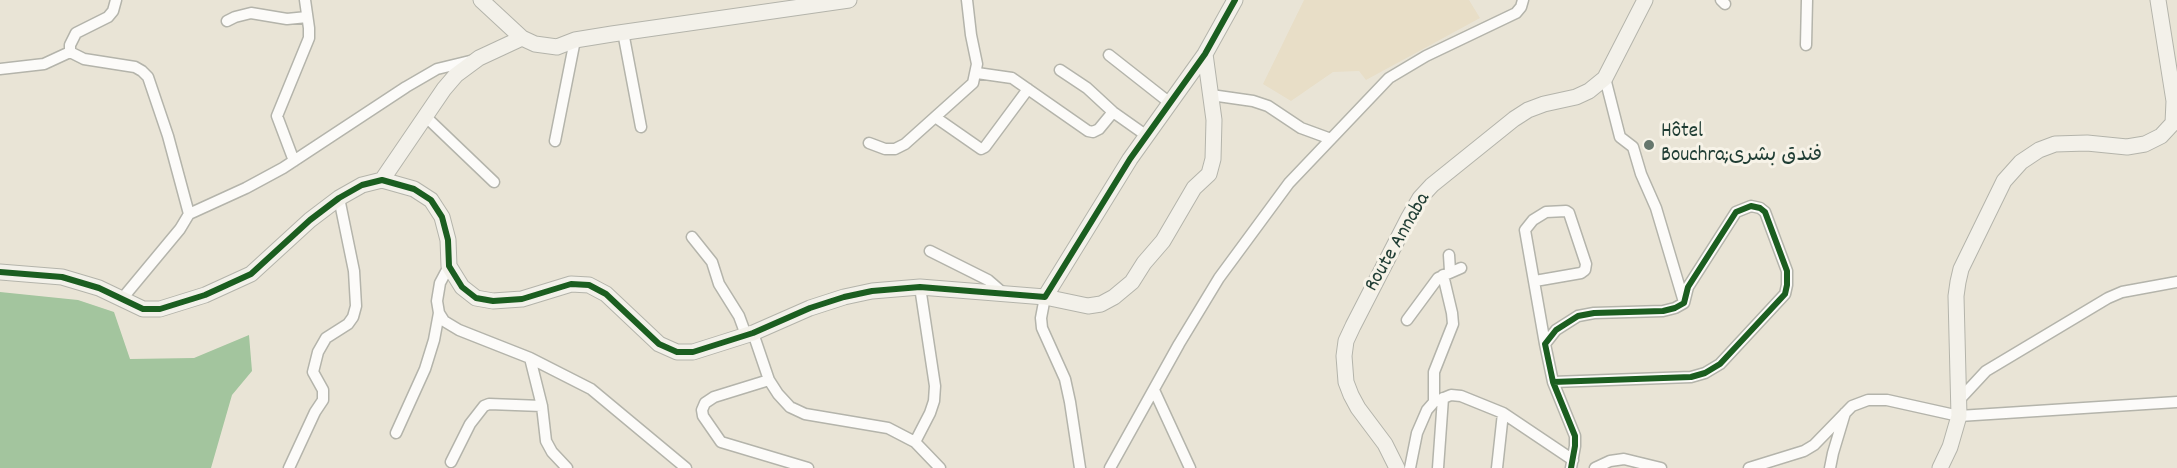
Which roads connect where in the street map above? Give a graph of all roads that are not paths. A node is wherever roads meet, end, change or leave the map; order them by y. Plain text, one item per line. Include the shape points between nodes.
1 (116, 0) edge
2 (305, 0) edge
3 (482, 0) edge
4 (849, 0) edge
5 (967, 0) edge
6 (1235, 0) edge
7 (1523, 0) edge
8 (1645, 0) edge
9 (1807, 0) edge
10 (2158, 0) edge
11 (307, 17) junction
12 (227, 21) dead end
13 (623, 32) junction
14 (522, 38) junction
15 (575, 40) junction
16 (1806, 45) dead end
17 (70, 51) junction
18 (1205, 54) junction
19 (1109, 56) dead end
20 (479, 58) junction
21 (0, 69) edge
22 (1060, 70) dead end
23 (977, 73) junction
24 (1605, 78) junction
25 (1028, 89) junction
26 (1211, 95) junction
27 (1170, 103) junction
28 (1113, 112) junction
29 (424, 116) junction
30 (935, 117) junction
31 (641, 127) dead end
32 (1147, 136) junction
33 (1331, 139) junction
34 (555, 141) dead end
35 (869, 143) dead end
36 (294, 161) junction
37 (382, 180) junction
38 (494, 182) dead end
39 (339, 198) junction
40 (189, 214) junction
41 (692, 237) dead end
42 (930, 251) dead end
43 (1449, 255) dead end
44 (449, 266) junction
45 (0, 272) edge
46 (1451, 272) junction
47 (1535, 281) junction
48 (2177, 282) edge
49 (920, 287) junction
50 (1003, 293) junction
51 (1045, 297) junction
52 (121, 300) junction
53 (1684, 303) junction
54 (439, 313) junction
55 (1407, 320) dead end
56 (750, 334) junction
57 (1545, 344) junction
58 (530, 358) junction
59 (769, 380) junction
60 (1553, 382) junction
61 (1154, 390) junction
62 (1438, 400) junction
63 (1959, 400) junction
64 (2177, 402) edge
65 (542, 406) junction
66 (1846, 412) junction
67 (1503, 413) junction
68 (1959, 416) junction
69 (396, 433) dead end
70 (915, 442) junction
71 (451, 462) dead end
72 (1572, 464) edge
73 (289, 468) edge
74 (567, 468) edge
75 (686, 468) edge
76 (808, 468) edge
77 (940, 468) edge
78 (1080, 468) edge
79 (1110, 468) edge
80 (1190, 468) edge
81 (1397, 468) edge
82 (1410, 468) edge
83 (1438, 468) edge
84 (1497, 468) edge
85 (1595, 468) edge
86 (1661, 468) edge
87 (1749, 468) edge
88 (1830, 468) edge
89 (1940, 468) edge

1 - 17 street via 108,17 76,33
2 - 11 street
3 - 14 street
4 - 13 street
5 - 23 street
6 - 18 street
7 - 33 street via 1516,13 1389,78
8 - 24 street, Route Annaba
9 - 16 street
10 - 63 street via 2174,101 2173,123 2161,136 2145,144 2055,144 2021,162 2004,181 1958,282
11 - 12 street via 251,13
11 - 36 street via 309,38 277,116
13 - 15 street
13 - 31 street
14 - 15 street via 557,47
14 - 20 street
15 - 34 street
17 - 21 street via 44,64
17 - 40 street via 84,59 135,67 148,77
18 - 26 street
18 - 27 street
19 - 27 street
20 - 29 street via 456,75
20 - 36 street via 436,69
22 - 28 street
23 - 25 street via 1008,76
23 - 30 street via 973,83
24 - 53 street via 1620,136 1633,147
24 - 81 street, Route Annaba via 1576,97 1536,107 1514,119 1432,185 1409,217 1353,326 1344,356 1351,395
25 - 28 street via 1088,131 1099,129
25 - 30 street via 981,149
26 - 33 street via 1268,106 1301,128
26 - 51 street via 1214,137 1209,174 1194,188 1164,241 1131,282 1107,302 1094,306
27 - 32 street
28 - 32 street
29 - 37 street
29 - 38 street
30 - 35 street via 896,149
32 - 51 street
33 - 61 street via 1276,199 1219,278
36 - 40 street
37 - 39 street via 362,185
37 - 44 street via 414,189 430,200 442,217
39 - 52 street via 269,259 228,286 160,309 143,309
39 - 73 street via 354,272 356,306 348,324 326,338 318,352 313,372 323,390 323,400
40 - 52 street
41 - 56 street via 711,262 719,284
42 - 50 street via 988,280
43 - 46 street
44 - 54 street via 440,283
44 - 56 street via 462,287 476,298 494,301 522,299 571,284 589,285 606,294 659,344 676,352 693,352
45 - 52 street via 62,277 99,288
46 - 55 street via 1432,283
46 - 62 street via 1453,324 1434,372
47 - 47 street via 1525,230 1546,212 1566,211 1585,270
47 - 57 street
48 - 63 street via 2108,298 1986,371
49 - 50 street
49 - 56 street via 844,297
49 - 70 street via 935,386 930,413
50 - 51 street
51 - 78 street via 1042,328 1065,379
53 - 57 street via 1663,311 1578,316 1556,330
53 - 60 street via 1688,287 1736,212 1751,206 1765,212 1787,271 1785,294 1720,364 1691,376
54 - 58 street via 459,330
54 - 69 street via 424,369
56 - 59 street
57 - 60 street
58 - 65 street
58 - 75 street via 591,389
59 - 70 street via 790,406 805,414 888,428
59 - 76 street via 714,397 705,403 703,416 721,441
60 - 72 street via 1575,436
61 - 79 street
61 - 80 street
62 - 67 street via 1461,396
62 - 82 street via 1422,420
62 - 83 street
63 - 68 street
64 - 68 street
65 - 71 street via 484,406
65 - 74 street via 546,441
66 - 68 street via 1868,400 1887,400
66 - 87 street via 1804,451
66 - 88 street
67 - 72 street
67 - 84 street
68 - 89 street
70 - 77 street
85 - 86 street via 1624,459

